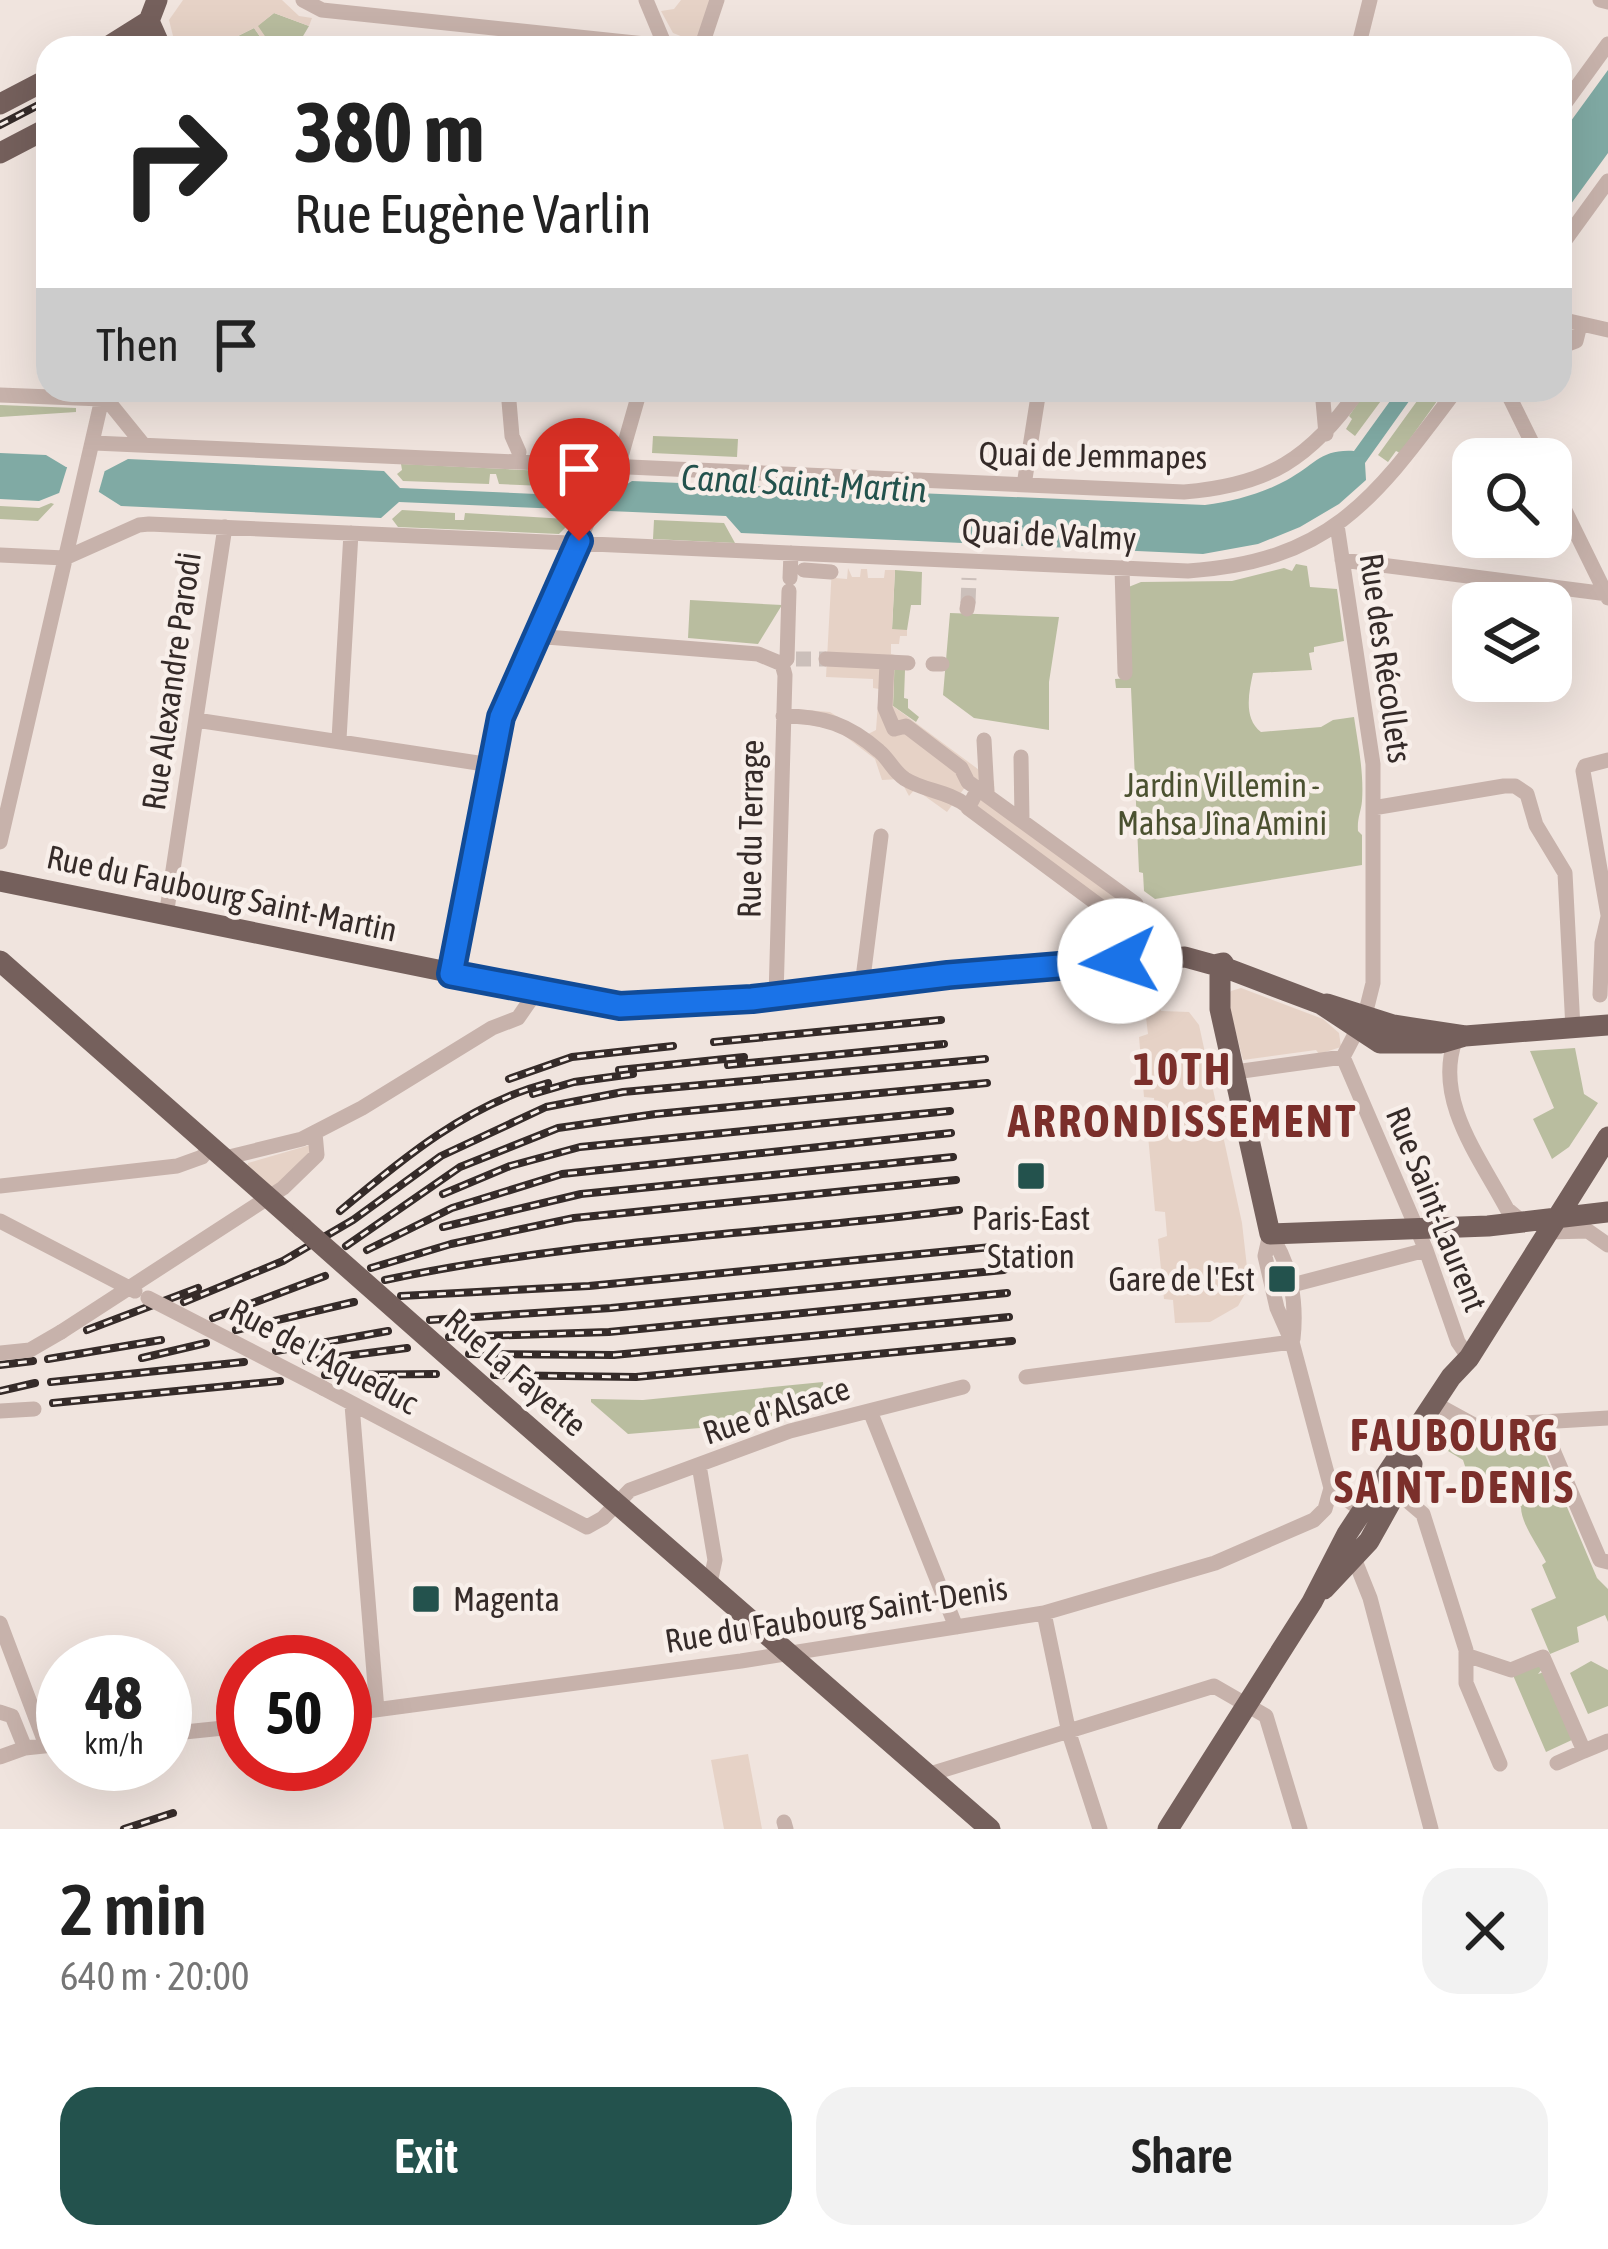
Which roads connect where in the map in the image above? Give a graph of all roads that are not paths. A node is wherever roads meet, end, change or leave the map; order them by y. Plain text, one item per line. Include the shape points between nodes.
1 (304, 0) edge
2 (646, 0) edge
3 (717, 0) edge
4 (1370, 0) edge
5 (376, 7) edge
6 (153, 11) edge
7 (121, 36) edge
8 (591, 36) edge
9 (666, 36) edge
10 (705, 36) edge
11 (1361, 36) edge
12 (1608, 44) edge
13 (36, 85) edge
14 (1572, 94) edge
15 (0, 104) edge
16 (36, 134) edge
17 (0, 153) edge
18 (1608, 181) edge
19 (1572, 230) edge
20 (1572, 323) edge
21 (1580, 325) junction
22 (1608, 329) edge
23 (1572, 342) edge
24 (0, 395) edge
25 (36, 395) edge
26 (102, 402) edge
27 (109, 402) edge
28 (509, 402) edge
29 (637, 402) edge
30 (1037, 402) edge
31 (1323, 402) edge
32 (1350, 402) edge
33 (1447, 402) edge
34 (1512, 402) edge
35 (1326, 434) junction
36 (1530, 438) edge
37 (94, 442) junction
38 (142, 443) junction
39 (519, 452) dead end
40 (609, 465) junction
41 (1024, 485) junction
42 (1336, 525) junction
43 (1572, 525) edge
44 (225, 527) junction
45 (351, 532) junction
46 (579, 541) junction
47 (0, 555) edge
48 (65, 558) junction
49 (1342, 560) junction
50 (1122, 568) junction
51 (794, 572) junction
52 (831, 572) dead end
53 (1607, 596) edge
54 (534, 636) junction
55 (826, 659) tunnel mouth
56 (788, 660) junction
57 (1125, 673) dead end
58 (783, 716) junction
59 (196, 720) junction
60 (894, 729) junction
61 (983, 729) dead end
62 (339, 740) junction
63 (881, 752) junction
64 (1021, 757) dead end
65 (1608, 760) edge
66 (484, 763) junction
67 (982, 791) junction
68 (966, 805) junction
69 (1373, 808) junction
70 (1022, 819) junction
71 (881, 836) dead end
72 (0, 842) edge
73 (0, 881) edge
74 (166, 916) junction
75 (1608, 916) edge
76 (1143, 922) junction
77 (1124, 924) junction
78 (1141, 959) junction
79 (0, 961) edge
80 (1220, 970) junction
81 (451, 974) junction
82 (862, 986) junction
83 (536, 992) junction
84 (776, 997) junction
85 (1601, 1013) edge
86 (1360, 1023) junction
87 (1573, 1029) junction
88 (1460, 1038) junction
89 (1343, 1057) junction
90 (1235, 1072) junction
91 (315, 1133) junction
92 (1608, 1136) edge
93 (218, 1152) junction
94 (0, 1186) edge
95 (269, 1197) junction
96 (1608, 1213) edge
97 (1519, 1219) junction
98 (0, 1221) edge
99 (1552, 1224) junction
100 (1414, 1228) junction
101 (1270, 1234) junction
102 (1608, 1245) edge
103 (1426, 1250) junction
104 (129, 1288) junction
105 (1281, 1288) junction
106 (1292, 1342) junction
107 (0, 1353) edge
108 (1469, 1358) junction
109 (1026, 1377) dead end
110 (963, 1387) dead end
111 (352, 1405) junction
112 (1440, 1407) junction
113 (34, 1409) dead end
114 (0, 1411) edge
115 (870, 1411) junction
116 (1608, 1418) edge
117 (1541, 1422) junction
118 (699, 1466) junction
119 (1330, 1489) junction
120 (1396, 1491) junction
121 (616, 1505) junction
122 (1364, 1512) junction
123 (1351, 1561) junction
124 (1604, 1561) edge
125 (710, 1583) junction
126 (1312, 1602) junction
127 (1044, 1613) junction
128 (0, 1623) edge
129 (956, 1627) junction
130 (790, 1653) junction
131 (1466, 1655) junction
132 (1248, 1703) junction
133 (32, 1707) junction
134 (377, 1710) junction
135 (372, 1711) edge
136 (36, 1713) edge
137 (6, 1714) edge
138 (1069, 1732) junction
139 (1608, 1741) edge
140 (36, 1747) edge
141 (25, 1748) junction
142 (1584, 1751) junction
143 (0, 1757) edge
144 (1557, 1762) dead end
145 (1500, 1764) dead end
146 (927, 1775) junction
147 (990, 1829) edge
148 (1100, 1829) edge
149 (1168, 1829) edge
150 (1300, 1829) edge
151 (1431, 1829) edge

1 - 5 street via 322,10
2 - 9 street
3 - 10 street
4 - 11 street
5 - 8 street
6 - 7 main road
12 - 14 street
13 - 15 main road
16 - 17 main road
18 - 19 street
20 - 21 street
21 - 22 street
21 - 23 street
24 - 25 street
26 - 37 street
27 - 38 street
28 - 39 street
29 - 40 street via 627,444
30 - 41 street
31 - 35 street
32 - 35 street, Quai de Jemmapes
33 - 42 street, Quai de Valmy via 1387,481
34 - 36 street
35 - 41 street, Quai de Jemmapes via 1271,472 1214,490
37 - 38 street, Quai de Jemmapes
37 - 48 street
38 - 40 street, Quai de Jemmapes
40 - 41 street, Quai de Jemmapes
40 - 46 street via 592,483
42 - 49 street, Rue des Récollets
42 - 50 street, Quai de Valmy via 1235,568
43 - 53 street
44 - 45 street, Quai de Valmy
44 - 48 street, Quai de Valmy via 139,524
44 - 59 street, Rue Alexandre Parodi
45 - 46 street, Quai de Valmy
45 - 62 street
46 - 51 street, Quai de Valmy
46 - 54 street
47 - 48 street, Quai de Valmy
48 - 72 street
49 - 53 street
49 - 69 street, Rue des Récollets
50 - 51 street, Quai de Valmy
50 - 57 street
51 - 52 street, Quai de Valmy
51 - 56 street, Rue du Terrage
54 - 56 street
54 - 66 street
55 - 60 street via 896,662 885,708
56 - 58 street, Rue du Terrage
58 - 63 street via 839,723
58 - 84 street, Rue du Terrage
59 - 62 street
59 - 74 street, Rue Alexandre Parodi
60 - 63 street
60 - 67 street via 906,726
61 - 67 street
62 - 66 street
63 - 68 street via 909,782
64 - 70 street
65 - 75 street via 1583,771
66 - 81 street
67 - 68 street
67 - 70 street
68 - 77 street
69 - 86 street, Rue des Récollets via 1373,983
69 - 87 street via 1504,786 1527,794 1565,873
70 - 76 street via 1128,897
71 - 82 street
73 - 74 main road, Rue du Faubourg Saint-Martin
74 - 81 main road, Rue du Faubourg Saint-Martin
75 - 85 street
76 - 77 street
76 - 78 street
77 - 78 street
78 - 80 main road, Rue du Faubourg Saint-Martin via 1186,957
78 - 82 main road, Rue du Faubourg Saint-Martin
79 - 93 main road, Rue La Fayette
80 - 86 main road, Rue du Faubourg Saint-Martin
80 - 90 main road
81 - 83 main road, Rue du Faubourg Saint-Martin
82 - 84 main road, Rue du Faubourg Saint-Martin
83 - 84 main road, Rue du Faubourg Saint-Martin via 620,1006
83 - 91 street via 518,1018
85 - 87 main road, Rue du Faubourg Saint-Martin
86 - 88 main road, Rue du Faubourg Saint-Martin
86 - 89 street
87 - 88 main road, Rue du Faubourg Saint-Martin
88 - 97 street via 1447,1070 1450,1101
89 - 90 street
89 - 100 street, Rue Saint-Laurent
90 - 101 main road
91 - 93 street
91 - 95 street via 317,1155
92 - 99 main road
93 - 94 street via 177,1166
93 - 95 main road, Rue La Fayette
95 - 104 street
95 - 121 main road, Rue La Fayette, bridge
96 - 99 main road
97 - 99 main road
97 - 100 main road
98 - 104 street, Rue de l'Aqueduc
99 - 102 street via 1588,1231
99 - 108 main road
100 - 101 main road
100 - 103 street, Rue Saint-Laurent
101 - 105 street via 1265,1256
103 - 105 street
103 - 108 street, Rue Saint-Laurent
104 - 107 street, bridge via 30,1350
104 - 111 street, Rue de l'Aqueduc, bridge
105 - 106 street via 1296,1313
106 - 109 street
106 - 119 street
108 - 112 main road via 1450,1377
110 - 115 street, Rue d'Alsace
111 - 121 street, Rue de l'Aqueduc via 584,1527
111 - 134 street
112 - 117 street via 1476,1426
112 - 120 main road
112 - 122 main road
113 - 114 street
115 - 118 street, Rue d'Alsace
115 - 129 street
116 - 117 street
117 - 124 street
118 - 121 street, Rue d'Alsace via 630,1490
118 - 125 street via 715,1560
119 - 122 street
119 - 127 street, Rue du Faubourg Saint-Denis via 1320,1514 1215,1563
120 - 123 main road
120 - 131 street via 1423,1514
121 - 125 main road, Rue La Fayette
122 - 123 street
122 - 126 main road
123 - 126 main road
123 - 151 street via 1370,1598
125 - 130 main road, Rue La Fayette
126 - 132 main road
127 - 129 street, Rue du Faubourg Saint-Denis
127 - 138 street
128 - 133 street
129 - 130 street, Rue du Faubourg Saint-Denis
130 - 134 street, Rue du Faubourg Saint-Denis
130 - 146 main road, Rue La Fayette
131 - 142 street via 1510,1670 1543,1657
131 - 145 street via 1466,1683
132 - 138 street via 1214,1686
132 - 149 main road
132 - 150 street via 1266,1716
133 - 136 street
133 - 137 street
134 - 135 street, Rue du Faubourg Saint-Denis
137 - 141 street
138 - 146 street
138 - 148 street
139 - 142 street
140 - 141 street
141 - 143 street
142 - 144 street
146 - 147 main road, Rue La Fayette

